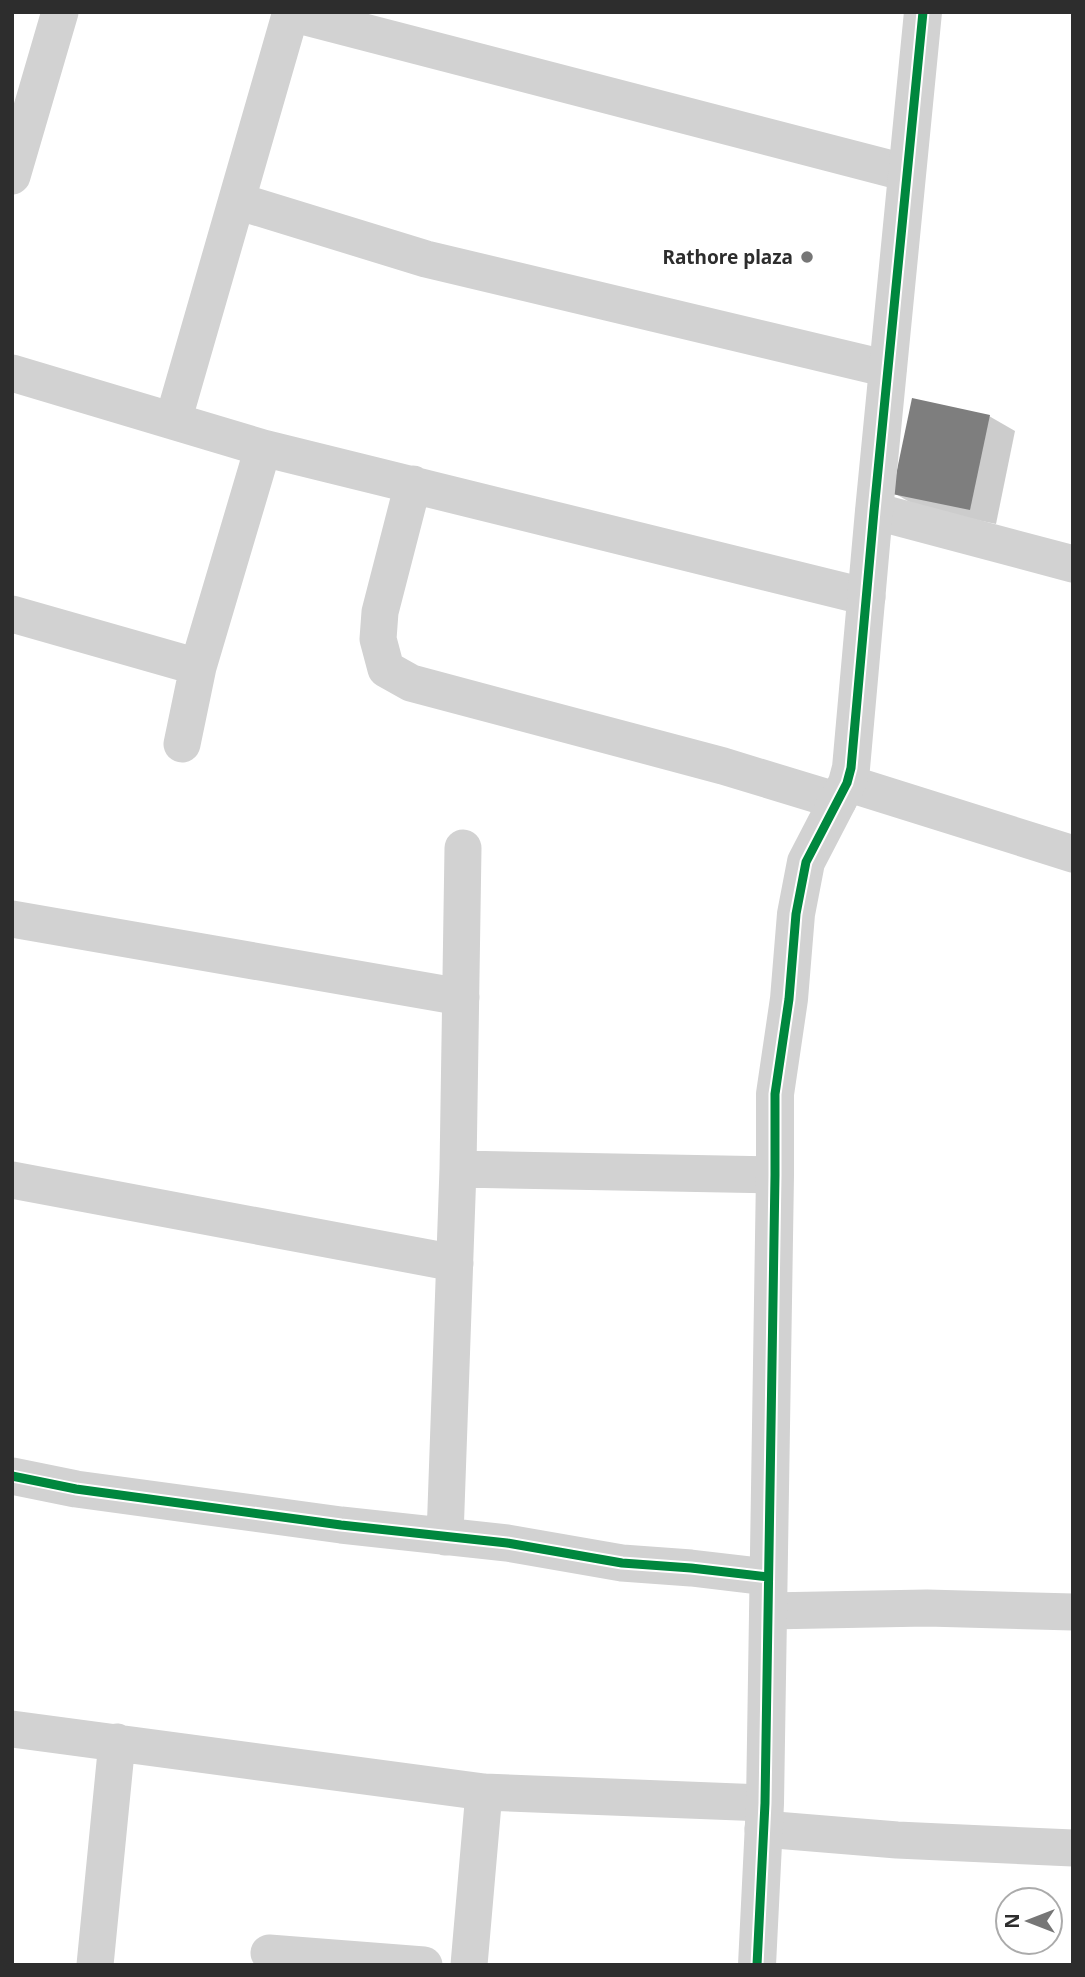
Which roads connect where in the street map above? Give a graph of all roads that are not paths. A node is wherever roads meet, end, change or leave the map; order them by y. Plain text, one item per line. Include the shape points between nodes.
1 (60, 12) edge
2 (923, 12) edge
3 (291, 13) edge
4 (907, 173) junction
5 (12, 176) edge
6 (237, 201) junction
7 (888, 369) junction
8 (12, 373) edge
9 (173, 421) junction
10 (263, 448) junction
11 (413, 484) junction
12 (874, 511) junction
13 (1073, 564) edge
14 (867, 597) junction
15 (12, 614) edge
16 (198, 667) junction
17 (182, 744) dead end
18 (842, 792) junction
19 (463, 848) dead end
20 (1073, 854) edge
21 (12, 919) edge
22 (461, 997) junction
23 (458, 1169) junction
24 (775, 1175) junction
25 (12, 1180) edge
26 (455, 1263) junction
27 (12, 1476) edge
28 (445, 1537) junction
29 (768, 1594) junction
30 (1073, 1612) edge
31 (12, 1729) edge
32 (117, 1742) junction
33 (484, 1792) junction
34 (764, 1816) junction
35 (1073, 1848) edge
36 (269, 1953) dead end
37 (95, 1965) edge
38 (425, 1965) edge
39 (469, 1965) edge
40 (757, 1965) edge

1 - 5 street
2 - 4 street
3 - 4 street
3 - 6 street
4 - 7 street
6 - 7 street via 426,259
6 - 9 street
7 - 12 street
8 - 9 street
9 - 10 street
10 - 11 street
10 - 16 street
11 - 14 street
11 - 18 street via 380,612 378,639 386,669 411,683 723,766
12 - 13 street
12 - 14 street
14 - 18 street via 851,768
15 - 16 street
16 - 17 street
18 - 20 street
18 - 24 street via 806,862 796,914 775,1094
19 - 22 street
21 - 22 street
22 - 23 street
23 - 24 street
23 - 26 street
24 - 29 street
25 - 26 street
26 - 28 street
27 - 28 street via 75,1489
28 - 29 street via 622,1563 691,1568
29 - 30 street via 927,1608
29 - 34 street
31 - 32 street
32 - 33 street
32 - 37 street
33 - 34 street
33 - 39 street
34 - 35 street via 897,1839
34 - 40 street
36 - 38 street

